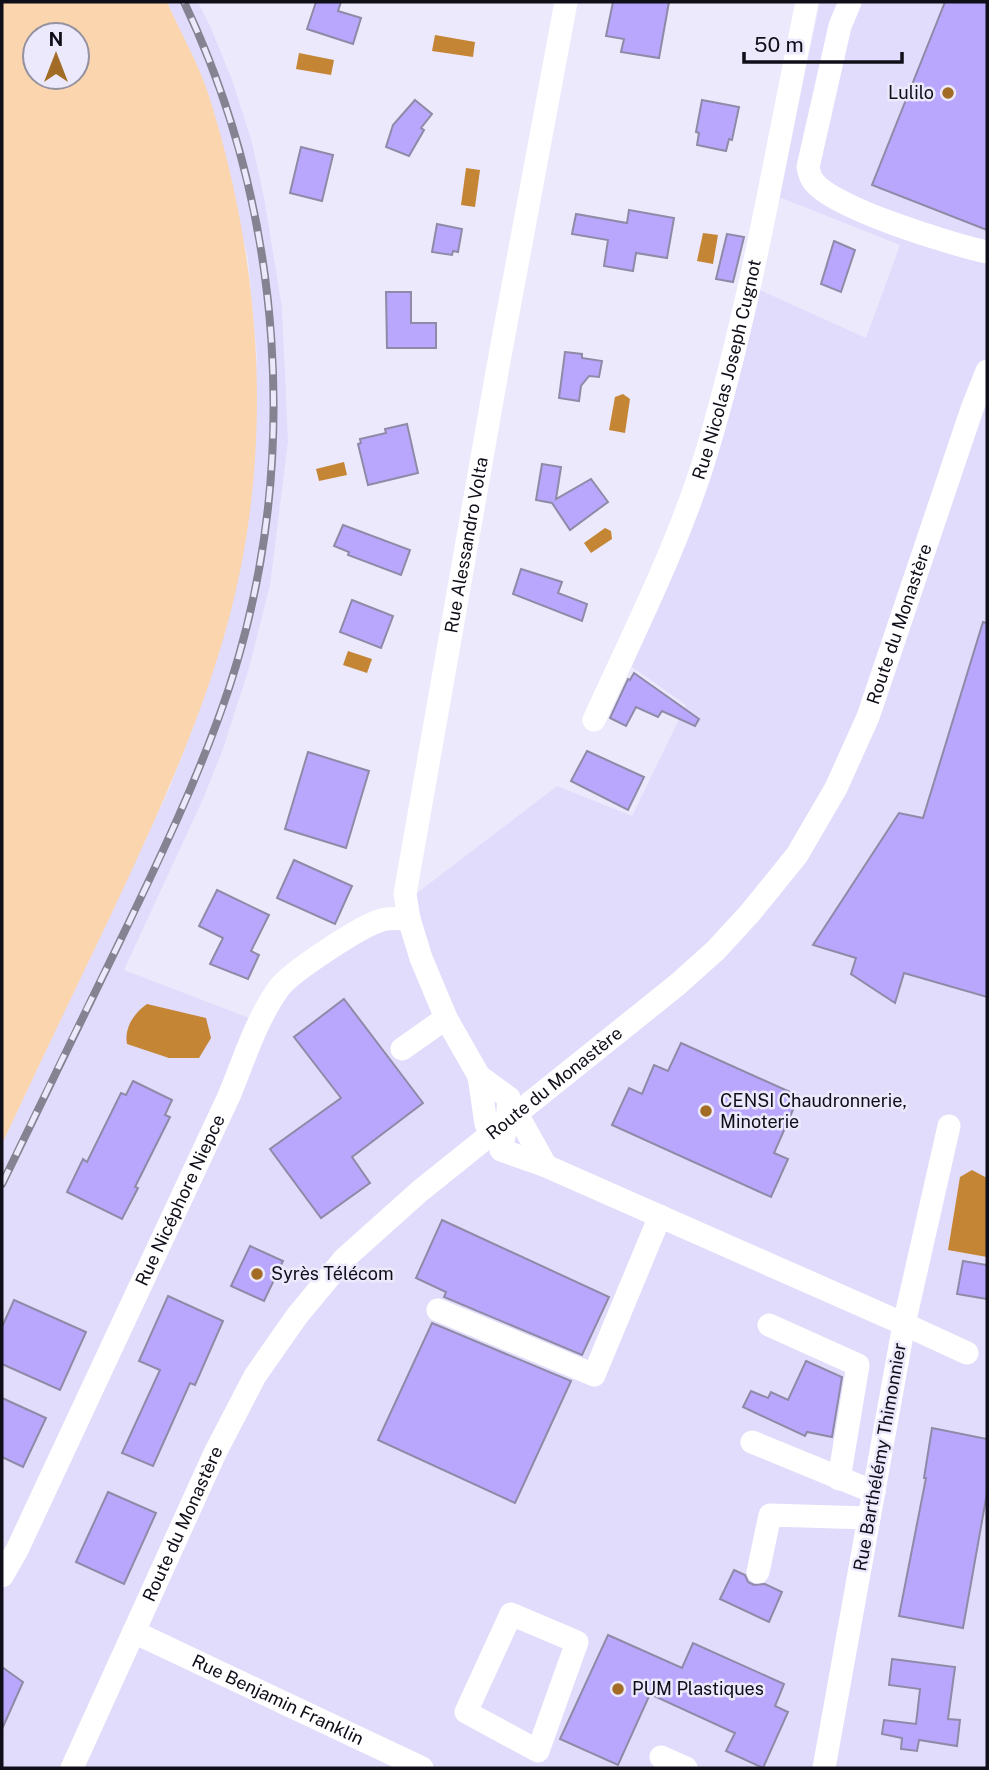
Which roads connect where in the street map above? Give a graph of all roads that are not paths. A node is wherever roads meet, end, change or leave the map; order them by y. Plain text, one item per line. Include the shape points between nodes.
1 (566, 2) edge
2 (807, 2) edge
3 (850, 2) edge
4 (987, 251) edge
5 (987, 371) edge
6 (594, 720) dead end
7 (409, 919) junction
8 (446, 1018) junction
9 (402, 1049) dead end
10 (507, 1122) junction
11 (949, 1126) dead end
12 (660, 1216) junction
13 (438, 1310) dead end
14 (904, 1324) junction
15 (769, 1325) dead end
16 (967, 1353) dead end
17 (752, 1442) dead end
18 (839, 1479) junction
19 (874, 1492) junction
20 (869, 1518) junction
21 (758, 1572) dead end
22 (2, 1576) edge
23 (134, 1632) junction
24 (538, 1751) joint
25 (661, 1757) dead end
26 (72, 1768) edge
27 (422, 1768) edge
28 (686, 1768) edge
29 (824, 1768) edge

1 - 7 street, Rue Alessandro Volta via 410,857 405,894
2 - 6 street, Rue Nicolas Joseph Cugnot via 744,309 706,453 677,538
3 - 4 street via 840,26 808,167 814,182 837,201 953,245
5 - 10 street, Route du Monastère via 868,717 836,788 797,855 716,950
7 - 8 street, Rue Alessandro Volta
7 - 22 street, Rue Nicéphore Niepce via 383,919 362,929 280,986
8 - 9 street
8 - 10 street, Rue Alessandro Volta via 479,1076 486,1124
10 - 12 street, Rue Barthélémy Thimonnier via 522,1123 546,1166
10 - 23 street, Route du Monastère via 344,1259 297,1315 255,1376
11 - 14 street
12 - 13 street via 594,1375
12 - 14 street, Rue Barthélémy Thimonnier
14 - 16 street
14 - 19 street, Rue Barthélémy Thimonnier
15 - 18 street via 858,1366
17 - 18 street
18 - 19 street
19 - 20 street, Rue Barthélémy Thimonnier
20 - 21 street via 770,1515
20 - 29 street, Rue Barthélémy Thimonnier
23 - 26 street, Route du Monastère
23 - 27 street, Rue Benjamin Franklin
24 - 24 street via 577,1642 511,1614 466,1712
25 - 28 street

